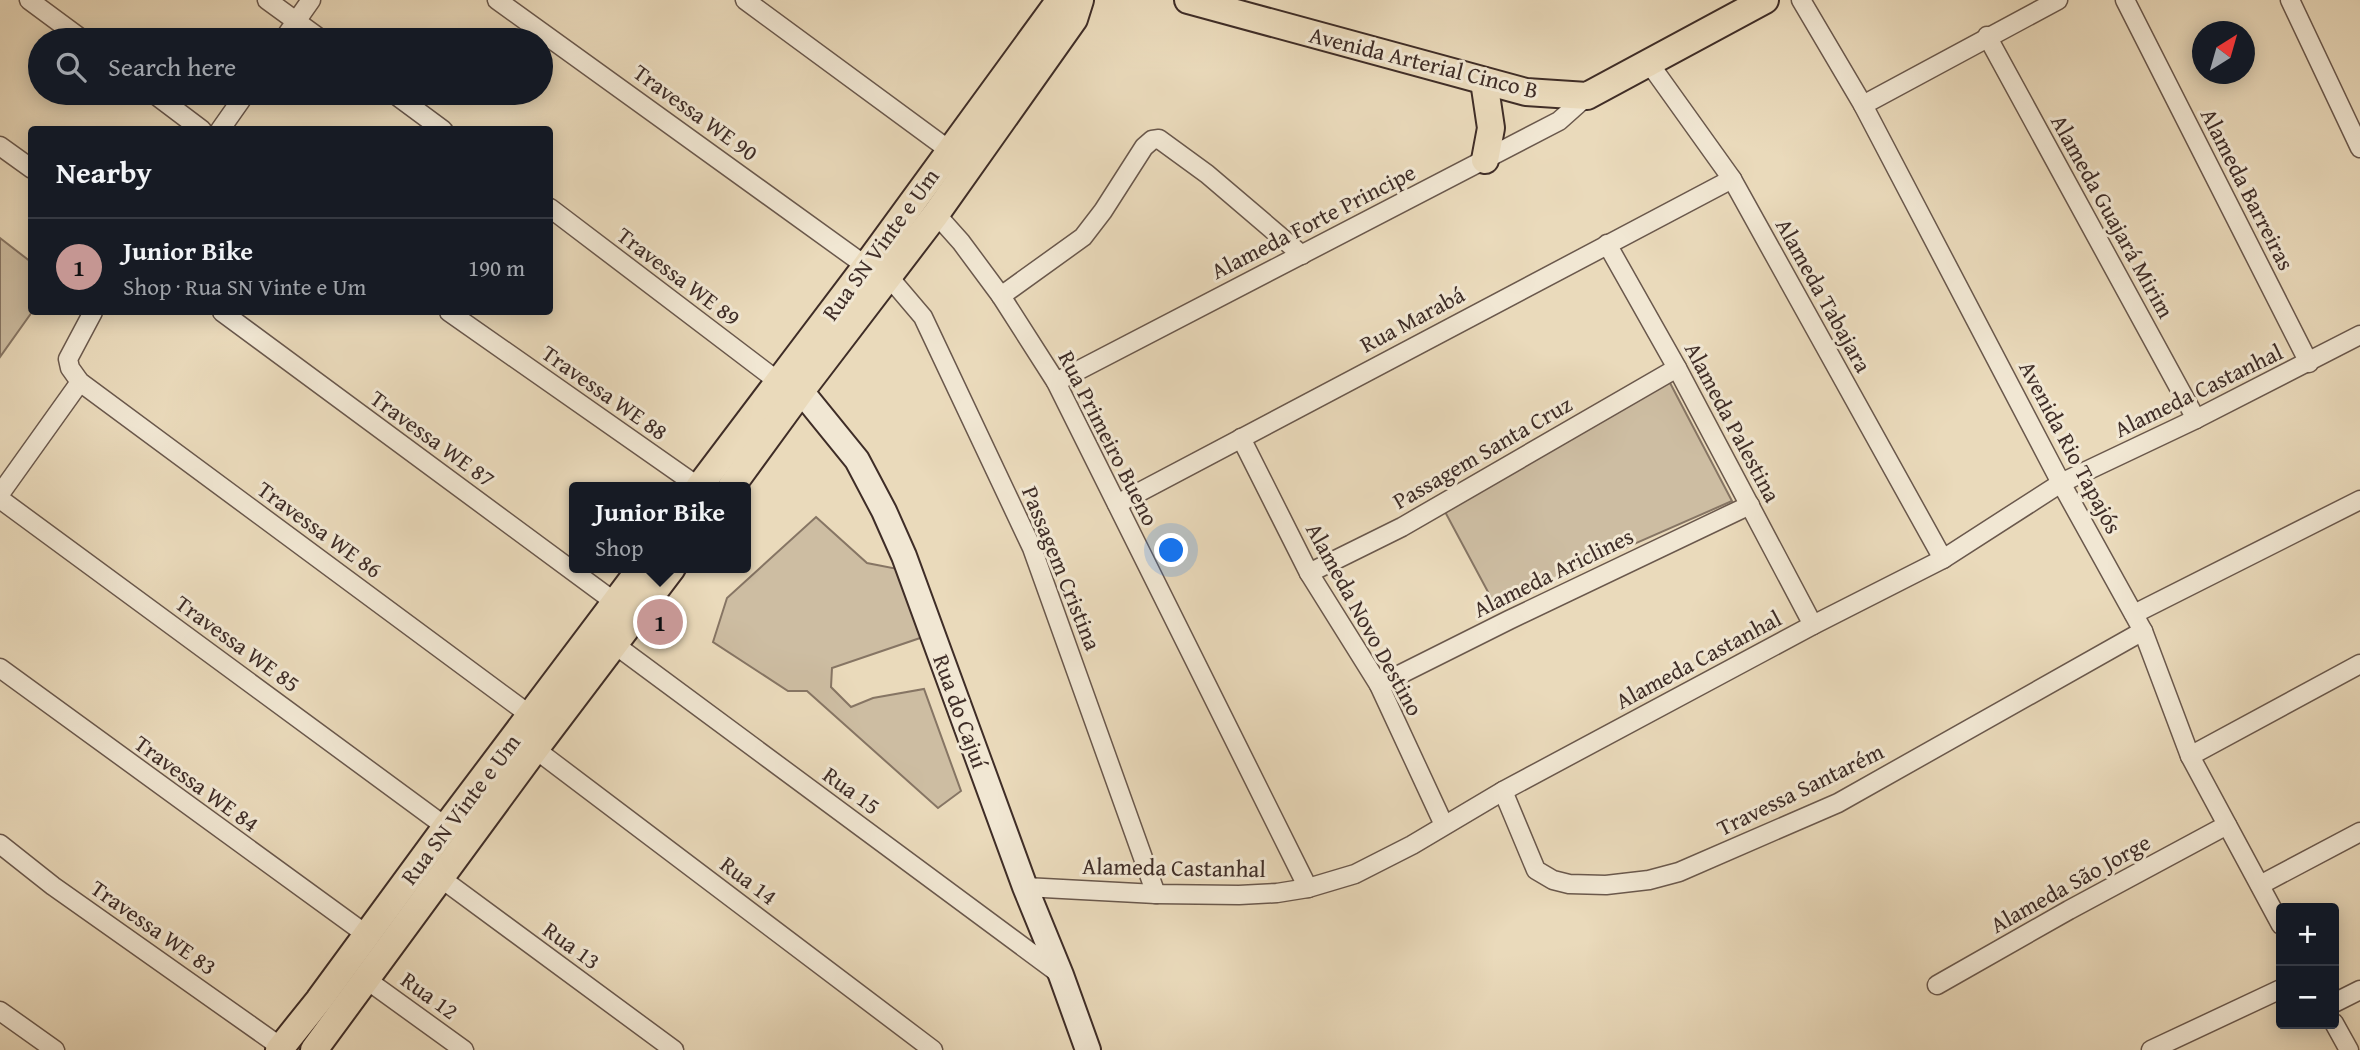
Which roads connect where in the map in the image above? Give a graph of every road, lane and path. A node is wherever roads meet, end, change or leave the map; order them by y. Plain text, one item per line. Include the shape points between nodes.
1 (29, 0) edge
2 (267, 0) edge
3 (311, 0) edge
4 (497, 0) edge
5 (745, 0) edge
6 (1060, 0) edge
7 (1080, 0) edge
8 (1188, 0) edge
9 (1765, 0) edge
10 (1801, 0) edge
11 (2058, 0) edge
12 (2125, 0) edge
13 (2290, 0) edge
14 (296, 21) junction
15 (67, 28) edge
16 (291, 28) edge
17 (306, 28) edge
18 (536, 28) edge
19 (1987, 36) junction
20 (553, 40) edge
21 (1649, 63) junction
22 (1484, 81) junction
23 (1587, 96) junction
24 (169, 105) edge
25 (238, 105) edge
26 (409, 105) edge
27 (1863, 105) junction
28 (198, 126) edge
29 (223, 126) edge
30 (438, 126) edge
31 (0, 146) edge
32 (2360, 148) edge
33 (948, 150) junction
34 (1485, 160) junction
35 (28, 166) edge
36 (1732, 179) junction
37 (553, 210) edge
38 (936, 214) junction
39 (906, 232) junction
40 (1607, 244) junction
41 (1302, 255) junction
42 (877, 271) junction
43 (1001, 296) junction
44 (91, 315) edge
45 (226, 315) edge
46 (453, 315) edge
47 (2360, 335) edge
48 (2309, 363) junction
49 (1677, 368) junction
50 (1056, 382) junction
51 (80, 383) junction
52 (790, 387) junction
53 (2196, 419) junction
54 (1241, 438) junction
55 (692, 482) edge
56 (704, 482) edge
57 (733, 482) edge
58 (2061, 483) junction
59 (0, 494) edge
60 (0, 499) edge
61 (2360, 500) edge
62 (1116, 504) junction
63 (1750, 505) junction
64 (1943, 559) junction
65 (569, 568) edge
66 (575, 573) edge
67 (637, 573) edge
68 (667, 573) edge
69 (1309, 573) junction
70 (616, 603) junction
71 (2134, 614) junction
72 (1813, 625) junction
73 (2143, 631) junction
74 (614, 644) junction
75 (2360, 664) edge
76 (0, 668) edge
77 (575, 676) junction
78 (1379, 685) junction
79 (530, 715) junction
80 (535, 749) junction
81 (2190, 756) junction
82 (1503, 792) junction
83 (1444, 825) junction
84 (2227, 825) junction
85 (446, 827) junction
86 (2360, 832) edge
87 (0, 844) edge
88 (406, 881) junction
89 (2260, 885) junction
90 (1025, 887) junction
91 (435, 888) junction
92 (1308, 888) junction
93 (1156, 894) junction
94 (2276, 915) edge
95 (367, 935) junction
96 (1061, 975) junction
97 (367, 980) junction
98 (1937, 985) dead end
99 (2360, 990) edge
100 (2276, 991) edge
101 (2339, 1000) edge
102 (0, 1011) edge
103 (2337, 1029) edge
104 (280, 1048) edge
105 (55, 1050) edge
106 (314, 1050) edge
107 (464, 1050) edge
108 (674, 1050) edge
109 (933, 1050) edge
110 (1088, 1050) edge
111 (2151, 1050) edge
112 (2348, 1050) edge

1 - 15 street
2 - 14 street
3 - 14 street
4 - 18 street, Travessa WE 90
5 - 33 street
6 - 33 main road, Rua SN Vinte e Um
7 - 38 main road, Rua SN Vinte e Um via 1074,19
8 - 22 main road, Avenida Arterial Cinco B
9 - 21 main road
10 - 27 street, Avenida Rio Tapajós
11 - 19 street
12 - 48 street, Alameda Barreiras
13 - 32 street
14 - 16 street
14 - 17 street
19 - 27 street
19 - 53 street, Alameda Guajará Mirim
20 - 42 street, Travessa WE 90
21 - 23 main road
21 - 36 street, Alameda Tabajara
22 - 23 main road, Avenida Arterial Cinco B via 1525,92
22 - 34 main road via 1491,128
23 - 34 street, Alameda Forte Principe via 1559,121
24 - 28 street
25 - 29 street
26 - 30 street
27 - 58 street, Avenida Rio Tapajós
31 - 35 street
33 - 39 main road, Rua SN Vinte e Um
34 - 41 street, Alameda Forte Principe
36 - 40 street, Rua Marabá
36 - 64 street, Alameda Tabajara
37 - 52 street, Travessa WE 89
38 - 39 main road, Rua SN Vinte e Um
38 - 43 street, Rua Primeiro Bueno
39 - 42 main road, Rua SN Vinte e Um
40 - 49 street, Alameda Palestina
40 - 54 street, Rua Marabá
41 - 43 street via 1159,139 1144,147 1083,237
41 - 50 street, Alameda Forte Principe
42 - 52 main road, Rua SN Vinte e Um
42 - 93 street, Passagem Cristina via 923,317 1032,548
43 - 50 street, Rua Primeiro Bueno
44 - 51 street via 68,359
45 - 65 street, Travessa WE 87
46 - 55 street, Travessa WE 88
47 - 48 street, Alameda Castanhal
48 - 53 street, Alameda Castanhal
49 - 63 street, Alameda Palestina
49 - 69 street, Passagem Santa Cruz via 1402,527
50 - 62 street, Rua Primeiro Bueno
51 - 59 street
51 - 79 street, Travessa WE 86
52 - 56 main road, Rua SN Vinte e Um
52 - 57 main road, Rua SN Vinte e Um
52 - 90 street, Rua do Cajuí via 857,460 904,556
53 - 58 street, Alameda Castanhal
54 - 62 street, Rua Marabá
54 - 69 street, Alameda Novo Destino
58 - 64 street, Alameda Castanhal
58 - 71 street, Avenida Rio Tapajós
60 - 85 street, Travessa WE 85
61 - 71 street
62 - 92 street, Rua Primeiro Bueno
63 - 72 street, Alameda Palestina
63 - 78 street, Alameda Ariclines
64 - 72 street, Alameda Castanhal
66 - 70 street, Travessa WE 87
67 - 70 main road, Rua SN Vinte e Um
68 - 74 main road, Rua SN Vinte e Um
69 - 78 street, Alameda Novo Destino
70 - 77 main road, Rua SN Vinte e Um
71 - 73 street, Avenida Rio Tapajós
72 - 82 street, Alameda Castanhal
73 - 81 street, Avenida Rio Tapajós
73 - 82 street, Travessa Santarém via 1838,803 1679,872 1649,880 1569,884 1536,870
74 - 77 main road, Rua SN Vinte e Um
74 - 96 street, Rua 15
75 - 81 street
76 - 95 street, Travessa WE 84
77 - 79 main road, Rua SN Vinte e Um
77 - 80 main road, Rua SN Vinte e Um
78 - 83 street, Alameda Novo Destino
79 - 85 main road, Rua SN Vinte e Um
80 - 91 main road, Rua SN Vinte e Um
80 - 109 street, Rua 14
81 - 84 street, Avenida Rio Tapajós
82 - 83 street, Alameda Castanhal
83 - 92 street, Alameda Castanhal via 1354,874
84 - 89 street, Avenida Rio Tapajós
84 - 98 street, Alameda São Jorge
85 - 88 main road, Rua SN Vinte e Um
86 - 89 street
87 - 104 street, Travessa WE 83
88 - 91 main road
88 - 95 main road, Rua SN Vinte e Um
89 - 94 street, Avenida Rio Tapajós
90 - 93 street, Alameda Castanhal
90 - 96 street, Rua do Cajuí
91 - 97 main road, Rua SN Vinte e Um
91 - 108 street, Rua 13
92 - 93 street, Alameda Castanhal via 1239,895
95 - 104 main road, Rua SN Vinte e Um
96 - 110 street, Rua do Cajuí
97 - 106 main road, Rua SN Vinte e Um
97 - 107 street, Rua 12
99 - 101 street
100 - 111 street
102 - 105 street
103 - 112 street

